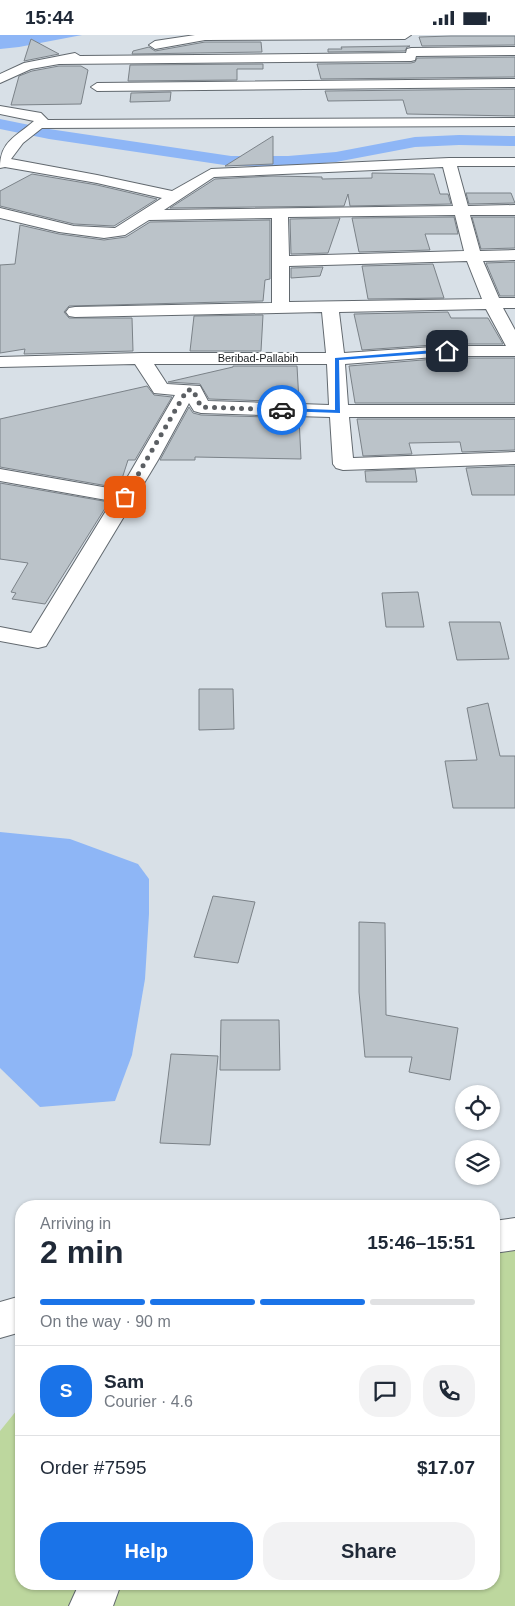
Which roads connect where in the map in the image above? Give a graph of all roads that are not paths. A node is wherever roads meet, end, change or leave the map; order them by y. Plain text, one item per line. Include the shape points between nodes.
1 (404, 35) edge
2 (479, 35) edge
3 (212, 36) edge
4 (515, 51) edge
5 (490, 52) junction
6 (411, 54) junction
7 (58, 60) junction
8 (0, 79) edge
9 (515, 83) edge
10 (424, 85) junction
11 (97, 87) dead end
12 (0, 110) edge
13 (436, 122) junction
14 (515, 122) edge
15 (39, 124) junction
16 (449, 162) junction
17 (515, 162) edge
18 (1, 163) edge
19 (174, 196) junction
20 (515, 210) edge
21 (462, 211) junction
22 (0, 213) edge
23 (280, 213) junction
24 (144, 215) junction
25 (473, 255) junction
26 (515, 255) edge
27 (280, 261) junction
28 (492, 303) junction
29 (515, 303) edge
30 (330, 306) junction
31 (281, 309) junction
32 (74, 312) dead end
33 (515, 346) edge
34 (515, 351) edge
35 (141, 358) junction
36 (337, 359) junction
37 (0, 362) edge
38 (187, 390) junction
39 (338, 411) junction
40 (515, 411) edge
41 (515, 458) edge
42 (0, 475) edge
43 (125, 497) junction
44 (0, 634) edge
45 (515, 1235) edge
46 (500, 1236) edge
47 (15, 1316) edge
48 (0, 1320) edge
49 (98, 1590) edge
50 (91, 1606) edge

1 - 3 street
1 - 6 street
2 - 5 street
3 - 7 street
4 - 5 street
5 - 6 street
6 - 7 street
6 - 10 street
7 - 8 street via 28,66
9 - 10 street
10 - 11 street
10 - 13 street
12 - 15 street via 36,116 41,120
13 - 14 street
13 - 15 street
15 - 18 street via 18,140
16 - 17 street
16 - 19 street via 211,173
16 - 21 street
18 - 19 street
19 - 24 street
20 - 21 street
21 - 23 street
21 - 25 street
22 - 24 street via 76,230 106,233 119,232
23 - 24 street
23 - 27 street
25 - 26 street
25 - 27 street
25 - 28 street
27 - 31 street
28 - 29 street
28 - 30 street
28 - 33 street
30 - 31 street
30 - 36 street
31 - 32 street
34 - 36 street, Beribad-Pallabih via 447,351
35 - 36 street, Beribad-Pallabih
35 - 37 street, Beribad-Pallabih
35 - 38 street via 161,389
36 - 39 street
38 - 39 street via 193,390 201,407
38 - 43 street
39 - 40 street
39 - 41 street via 343,464
42 - 43 street
43 - 44 street via 38,641
45 - 46 street
47 - 48 street
49 - 50 street

